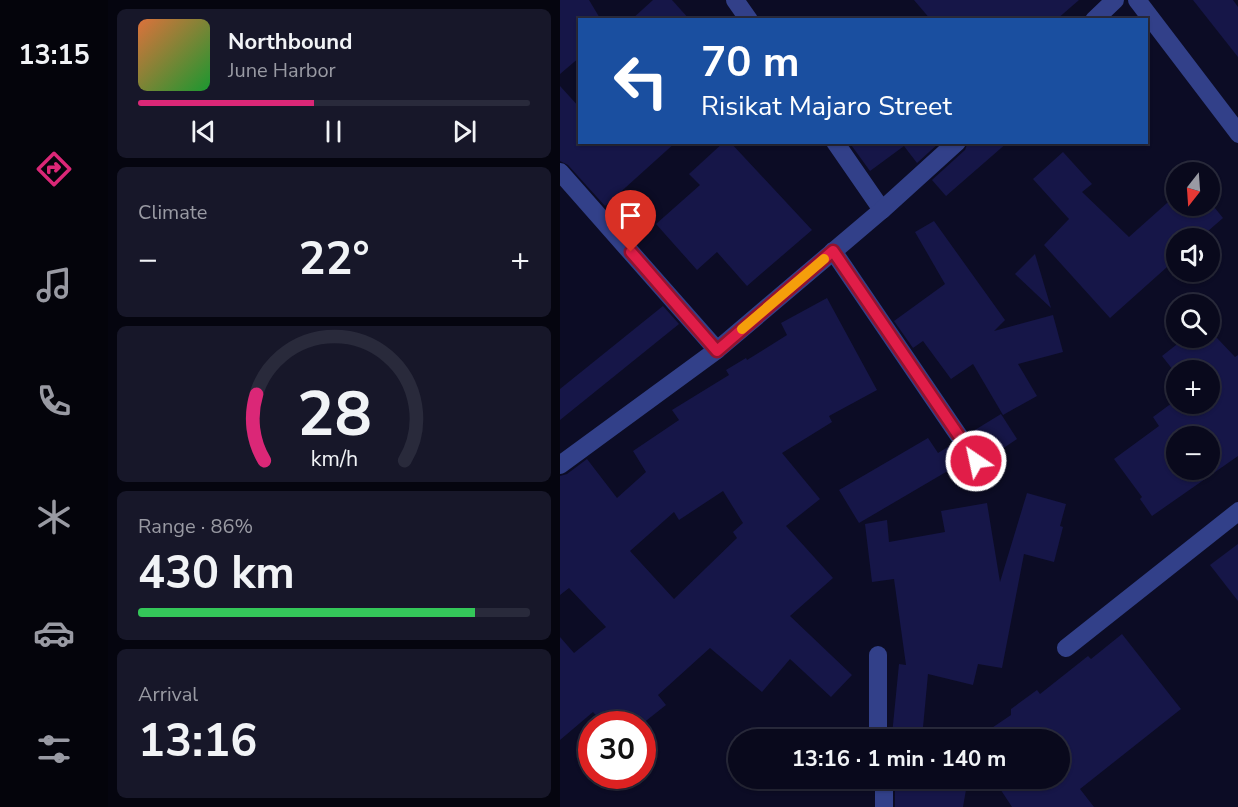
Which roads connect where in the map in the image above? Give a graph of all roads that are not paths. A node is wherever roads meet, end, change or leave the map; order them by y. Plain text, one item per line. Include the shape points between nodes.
1 (735, 0) edge
2 (1115, 0) edge
3 (1137, 0) edge
4 (748, 18) edge
5 (1096, 18) edge
6 (1238, 134) edge
7 (836, 144) edge
8 (955, 144) edge
9 (560, 172) edge
10 (882, 210) junction
11 (833, 251) junction
12 (717, 351) junction
13 (976, 461) dead end
14 (560, 465) edge
15 (1238, 511) edge
16 (1066, 648) dead end
17 (878, 655) dead end
18 (878, 729) edge
19 (884, 789) edge
20 (884, 807) edge

1 - 4 street
2 - 5 street
3 - 6 street
7 - 10 street
8 - 10 street
9 - 12 street
10 - 11 street
11 - 12 street
11 - 13 street
12 - 14 street
15 - 16 street
17 - 18 street
19 - 20 street

